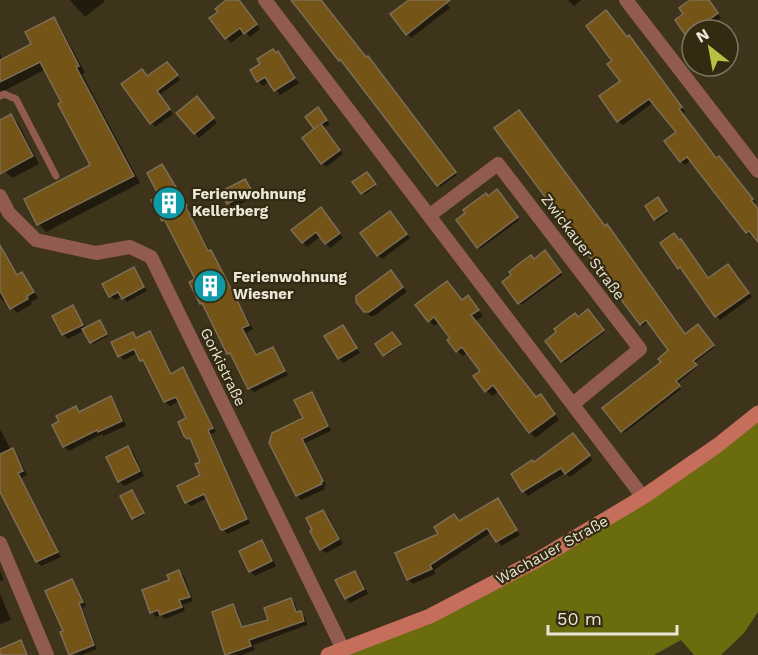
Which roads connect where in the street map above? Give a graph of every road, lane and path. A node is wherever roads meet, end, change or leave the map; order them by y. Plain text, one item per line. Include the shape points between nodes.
1 (265, 0) edge
2 (626, 0) edge
3 (0, 96) edge
4 (758, 171) edge
5 (56, 176) dead end
6 (0, 196) edge
7 (430, 215) junction
8 (573, 404) junction
9 (758, 412) edge
10 (643, 497) junction
11 (0, 543) edge
12 (343, 650) junction
13 (47, 655) edge
14 (328, 655) edge

1 - 7 street
2 - 4 street
3 - 5 lane via 16,99
6 - 12 street, Gorkistraße via 9,213 36,240 96,253 130,247 151,257
7 - 8 street
7 - 8 street, Zwickauer Straße via 498,164 640,349
8 - 10 street
9 - 10 main road, Wachauer Straße
10 - 12 main road, Wachauer Straße via 539,559 430,616
11 - 13 street
12 - 14 main road, Wachauer Straße

